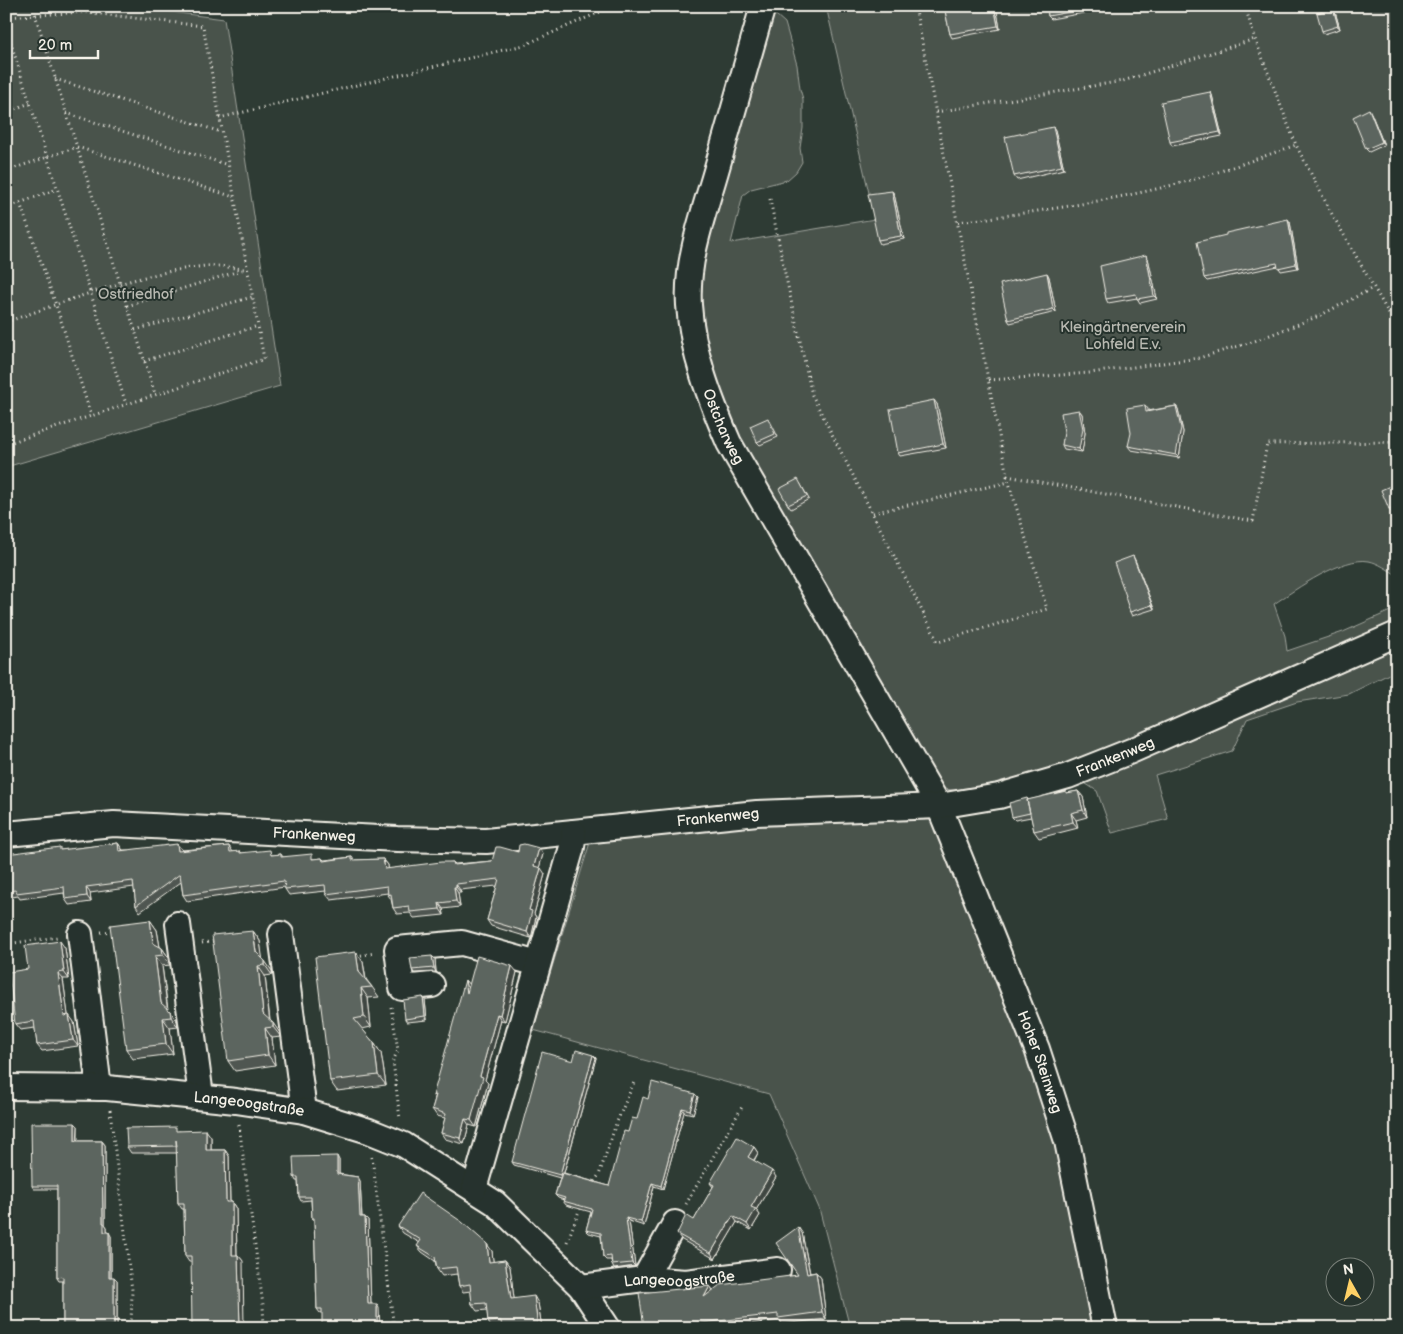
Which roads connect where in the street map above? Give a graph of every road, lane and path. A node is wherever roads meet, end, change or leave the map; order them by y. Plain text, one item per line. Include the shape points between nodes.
1 (83, 6) edge
2 (118, 6) edge
3 (614, 6) edge
4 (763, 6) edge
5 (915, 6) edge
6 (1245, 6) edge
7 (84, 12) junction
8 (35, 14) junction
9 (119, 16) junction
10 (6, 17) edge
11 (6, 28) edge
12 (1255, 40) junction
13 (55, 79) junction
14 (30, 103) junction
15 (6, 112) edge
16 (936, 112) junction
17 (66, 113) junction
18 (219, 118) junction
19 (221, 132) junction
20 (1296, 145) junction
21 (76, 147) junction
22 (46, 157) junction
23 (228, 165) junction
24 (6, 171) edge
25 (57, 189) junction
26 (234, 197) junction
27 (770, 199) dead end
28 (20, 202) junction
29 (6, 208) edge
30 (958, 222) junction
31 (246, 269) junction
32 (120, 284) junction
33 (1373, 288) junction
34 (90, 293) junction
35 (252, 297) junction
36 (56, 305) junction
37 (127, 306) junction
38 (6, 322) edge
39 (258, 326) junction
40 (1397, 328) edge
41 (135, 330) junction
42 (144, 361) junction
43 (989, 380) junction
44 (155, 394) junction
45 (126, 404) junction
46 (91, 416) junction
47 (1397, 442) edge
48 (6, 444) edge
49 (1007, 476) junction
50 (1009, 482) junction
51 (873, 513) junction
52 (1397, 634) edge
53 (939, 806) junction
54 (574, 832) junction
55 (6, 834) edge
56 (80, 934) dead end
57 (281, 934) dead end
58 (180, 935) joint
59 (221, 941) edge
60 (396, 950) junction
61 (354, 956) edge
62 (538, 964) junction
63 (432, 985) dead end
64 (390, 1001) dead end
65 (634, 1080) dead end
66 (6, 1087) edge
67 (103, 1088) junction
68 (201, 1096) junction
69 (236, 1101) junction
70 (742, 1107) dead end
71 (304, 1111) junction
72 (369, 1131) junction
73 (404, 1145) junction
74 (587, 1189) edge
75 (474, 1190) junction
76 (584, 1197) edge
77 (675, 1223) joint
78 (559, 1264) junction
79 (778, 1270) dead end
80 (644, 1279) junction
81 (581, 1287) junction
82 (132, 1328) edge
83 (264, 1328) edge
84 (394, 1328) edge
85 (608, 1328) edge
86 (1105, 1328) edge

1 - 7 path
2 - 9 path
3 - 18 path via 524,45
4 - 53 street, Ostcharweg via 691,264 689,304 695,345 709,396 729,443
5 - 16 path
6 - 12 path
7 - 8 path
7 - 9 path
8 - 10 path
8 - 13 path
9 - 18 path via 203,26
11 - 14 path
12 - 16 path via 1123,81
12 - 20 path
13 - 17 path
13 - 19 path
14 - 15 path
14 - 22 path
16 - 30 path
17 - 21 path
17 - 23 path
18 - 19 path
19 - 23 path
20 - 30 path via 1158,189 1058,209
20 - 33 path
21 - 22 path
21 - 26 path
21 - 32 path
22 - 24 path
22 - 25 path
23 - 26 path
25 - 28 path
25 - 34 path
26 - 31 path
27 - 51 path via 812,395
28 - 29 path
28 - 36 path
30 - 43 path
31 - 32 path via 208,266
31 - 35 path
31 - 37 path
32 - 34 path
32 - 37 path
33 - 40 path
33 - 43 path via 1320,316 1199,358 1090,373
34 - 36 path
34 - 45 path
35 - 39 path
35 - 41 path
36 - 38 path
36 - 46 path
37 - 41 path
39 - 42 path
39 - 44 path via 264,359
41 - 42 path
42 - 44 path
43 - 49 path
44 - 45 path
45 - 46 path
46 - 48 path
47 - 49 path via 1267,444 1253,521
49 - 50 path
50 - 51 path
50 - 51 path via 1047,609 938,642
52 - 53 street, Frankenweg via 1068,776 999,796
53 - 54 street, Frankenweg via 757,813
53 - 86 street, Hoher Steinweg via 1037,1049 1067,1141
54 - 55 street, Frankenweg via 486,841 114,824
54 - 62 street
56 - 67 street
57 - 71 street
58 - 59 path
58 - 68 street
60 - 61 path
60 - 62 street via 462,943
60 - 63 street via 402,988
62 - 75 street
64 - 73 path via 398,1050 393,1061
65 - 74 path via 599,1175
66 - 67 street, Langeoogstraße
67 - 68 street, Langeoogstraße
67 - 82 path via 132,1290
68 - 69 street, Langeoogstraße
69 - 71 street, Langeoogstraße
69 - 83 path
70 - 77 path
71 - 72 street, Langeoogstraße
72 - 73 street, Langeoogstraße
72 - 84 path
73 - 75 street, Langeoogstraße
75 - 78 street, Langeoogstraße via 495,1203
76 - 78 path
77 - 80 street
78 - 81 street, Langeoogstraße
79 - 80 street, Langeoogstraße via 686,1282
80 - 81 street, Langeoogstraße
81 - 85 street, Langeoogstraße

